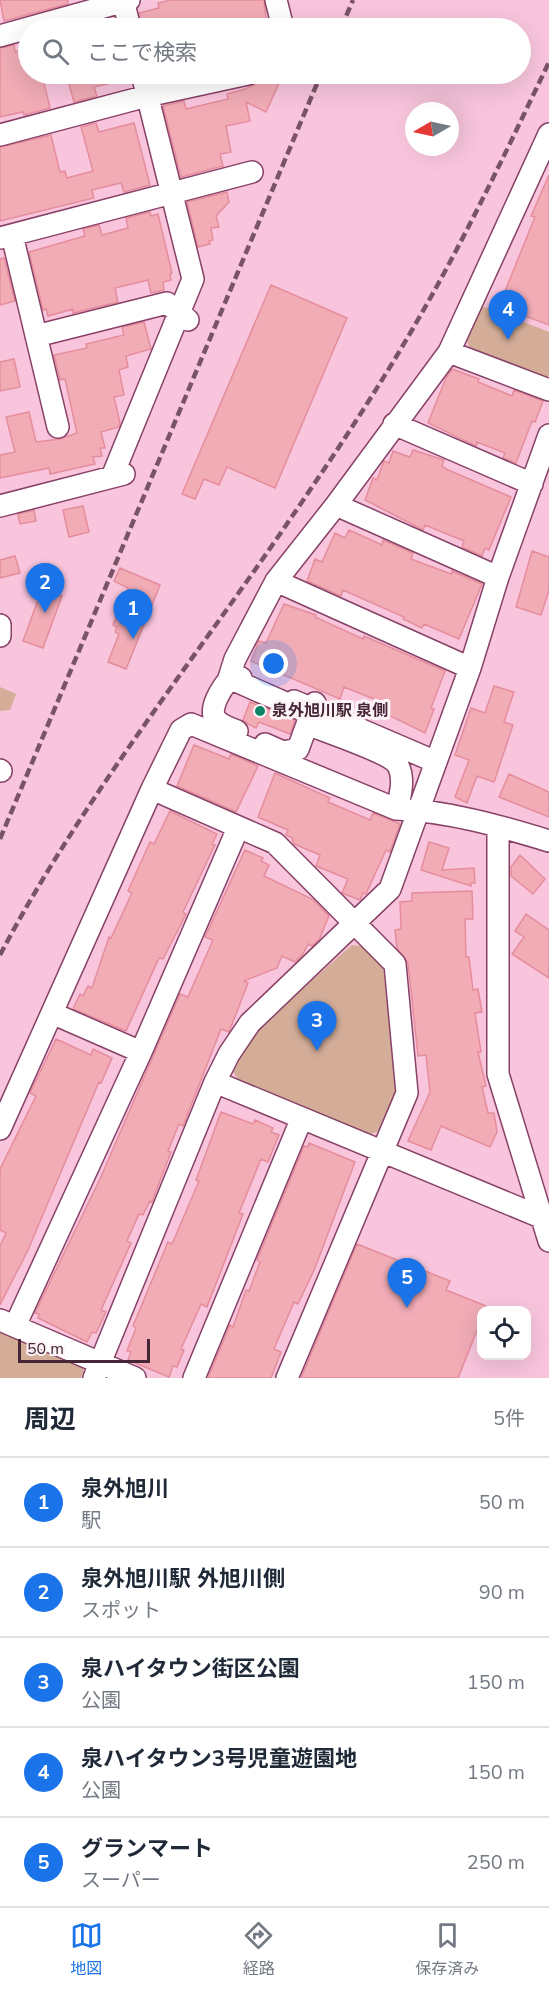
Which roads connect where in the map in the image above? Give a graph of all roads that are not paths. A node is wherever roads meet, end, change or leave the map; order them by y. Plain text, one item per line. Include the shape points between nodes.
1 (125, 0) edge
2 (276, 0) edge
3 (62, 18) edge
4 (128, 18) edge
5 (280, 18) edge
6 (18, 31) edge
7 (0, 36) edge
8 (144, 84) edge
9 (202, 84) edge
10 (147, 96) junction
11 (549, 134) edge
12 (0, 135) edge
13 (252, 172) dead end
14 (170, 192) junction
15 (6, 236) edge
16 (183, 316) junction
17 (36, 336) junction
18 (448, 352) junction
19 (549, 390) edge
20 (394, 424) junction
21 (58, 427) dead end
22 (549, 435) edge
23 (532, 484) junction
24 (336, 505) junction
25 (0, 506) edge
26 (498, 577) junction
27 (276, 581) junction
28 (0, 625) edge
29 (0, 636) edge
30 (470, 668) junction
31 (231, 674) junction
32 (310, 711) junction
33 (207, 721) junction
34 (291, 750) junction
35 (438, 758) junction
36 (152, 789) junction
37 (398, 805) junction
38 (419, 810) junction
39 (498, 826) junction
40 (238, 828) junction
41 (549, 841) edge
42 (356, 923) junction
43 (54, 1014) junction
44 (141, 1052) junction
45 (215, 1083) junction
46 (302, 1120) junction
47 (0, 1129) edge
48 (383, 1152) junction
49 (543, 1218) junction
50 (549, 1241) edge
51 (8, 1323) edge
52 (97, 1371) edge
53 (135, 1378) edge
54 (194, 1378) edge
55 (287, 1378) edge

1 - 3 street
1 - 4 street
2 - 5 street
6 - 7 street
8 - 10 street
9 - 10 street
10 - 12 street
10 - 14 street
11 - 18 street
13 - 14 street
14 - 15 street
14 - 16 street via 193,279
15 - 17 street
16 - 17 street via 166,303
16 - 25 street via 119,475
17 - 21 street
18 - 19 street
18 - 20 street
20 - 23 street
20 - 24 street
22 - 23 street
23 - 26 street
24 - 26 street
24 - 27 street
26 - 30 street
27 - 30 street
27 - 31 street
28 - 29 street
30 - 35 street
31 - 32 street
31 - 33 street
32 - 34 street
32 - 35 street
32 - 37 street via 391,758 400,771
33 - 34 street
33 - 36 street via 181,730
33 - 37 street
34 - 37 street
35 - 38 street
36 - 40 street
36 - 43 street
37 - 38 street
38 - 39 street
38 - 42 street via 390,889
39 - 41 street
39 - 49 street via 498,1074
40 - 42 street via 275,843
40 - 44 street
42 - 45 street via 250,1023
42 - 48 street via 395,964 407,1093
43 - 44 street
43 - 47 street
44 - 51 street
45 - 46 street
45 - 52 street
46 - 48 street
46 - 54 street
48 - 49 street
48 - 55 street
49 - 50 street
51 - 52 street
52 - 53 street

